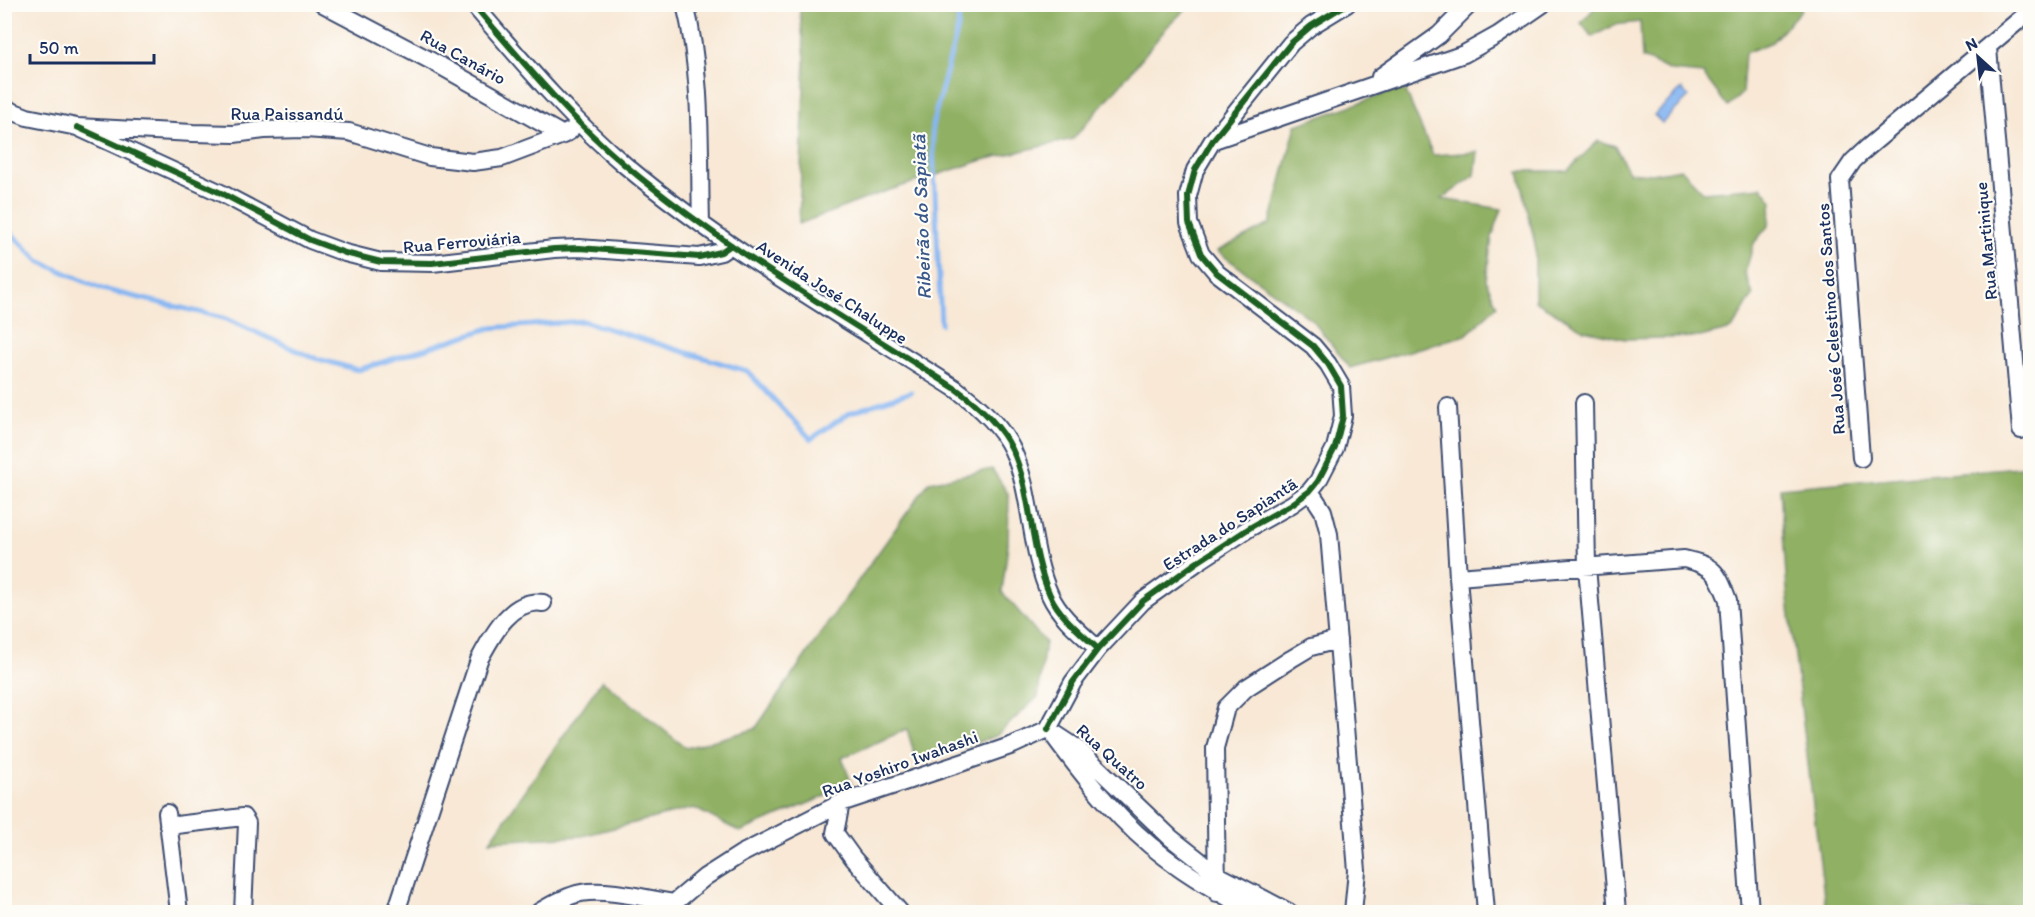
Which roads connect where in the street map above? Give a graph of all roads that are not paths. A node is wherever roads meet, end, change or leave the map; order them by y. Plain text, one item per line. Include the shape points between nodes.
1 (323, 4) edge
2 (473, 4) edge
3 (685, 4) edge
4 (1347, 4) edge
5 (1470, 4) edge
6 (1543, 4) edge
7 (2031, 11) edge
8 (1988, 48) junction
9 (1364, 88) junction
10 (4, 108) edge
11 (582, 124) junction
12 (77, 127) junction
13 (564, 135) junction
14 (1213, 140) junction
15 (700, 224) junction
16 (731, 245) junction
17 (1584, 403) dead end
18 (1448, 407) dead end
19 (2021, 430) dead end
20 (1862, 458) dead end
21 (1310, 491) junction
22 (1587, 567) junction
23 (1458, 577) junction
24 (543, 603) dead end
25 (1338, 640) junction
26 (1098, 649) junction
27 (1048, 729) junction
28 (841, 803) junction
29 (1218, 875) junction
30 (1218, 893) junction
31 (672, 908) edge
32 (179, 912) edge
33 (243, 912) edge
34 (396, 912) edge
35 (539, 912) edge
36 (900, 912) edge
37 (1255, 912) edge
38 (1289, 912) edge
39 (1353, 912) edge
40 (1486, 912) edge
41 (1617, 912) edge
42 (1750, 912) edge

1 - 13 street, Rua Canário
2 - 11 street, Avenida José Chaluppe
3 - 15 street via 698,82
4 - 14 street, Estrada do Sapiantã via 1291,43
5 - 9 street via 1439,35
6 - 9 street via 1464,54
7 - 8 street, Rua José Celestino dos Santos
8 - 19 street, Rua Martinique
8 - 20 street, Rua José Celestino dos Santos via 1867,148 1840,180
9 - 14 street
10 - 12 street, Rua Paissandú
11 - 13 street
11 - 15 street, Avenida José Chaluppe via 625,165
12 - 13 street, Rua Paissandú via 234,134 294,129 349,132 430,157 473,162 502,158
12 - 16 street, Rua Ferroviária via 221,193 309,240 381,262 432,263 579,248 699,257 721,252
14 - 21 street, Estrada do Sapiantã via 1195,170 1188,196 1189,223 1201,254 1217,273 1313,346 1341,386 1343,416 1335,448
15 - 16 street, Avenida José Chaluppe
16 - 26 street, Avenida José Chaluppe via 981,408 1012,448 1040,569 1051,597 1066,619
17 - 22 street
18 - 23 street
21 - 25 street via 1323,511 1329,534
21 - 26 street, Estrada do Sapiantã via 1143,601
22 - 23 street
22 - 41 street
22 - 42 street via 1684,559 1706,564 1720,579 1728,600
23 - 40 street
24 - 34 street via 533,602 513,612 496,629 479,660
25 - 29 street via 1311,647 1291,659 1246,688 1226,708 1215,747
25 - 39 street via 1357,871
26 - 27 street, Estrada do Sapiantã via 1073,681
27 - 28 street, Rua Yoshiro Iwahashi
27 - 29 street, Rua Quatro via 1077,748 1170,838
27 - 30 street, Rua Quatro via 1131,827 1164,856
28 - 31 street, Rua Yoshiro Iwahashi via 741,854 705,877
28 - 36 street via 835,833
29 - 30 street
29 - 38 street, Rua Quatro
30 - 37 street, Rua Quatro
31 - 35 street, Rua Yoshiro Iwahashi via 615,893 582,892
32 - 33 street via 167,819 243,817 247,823

